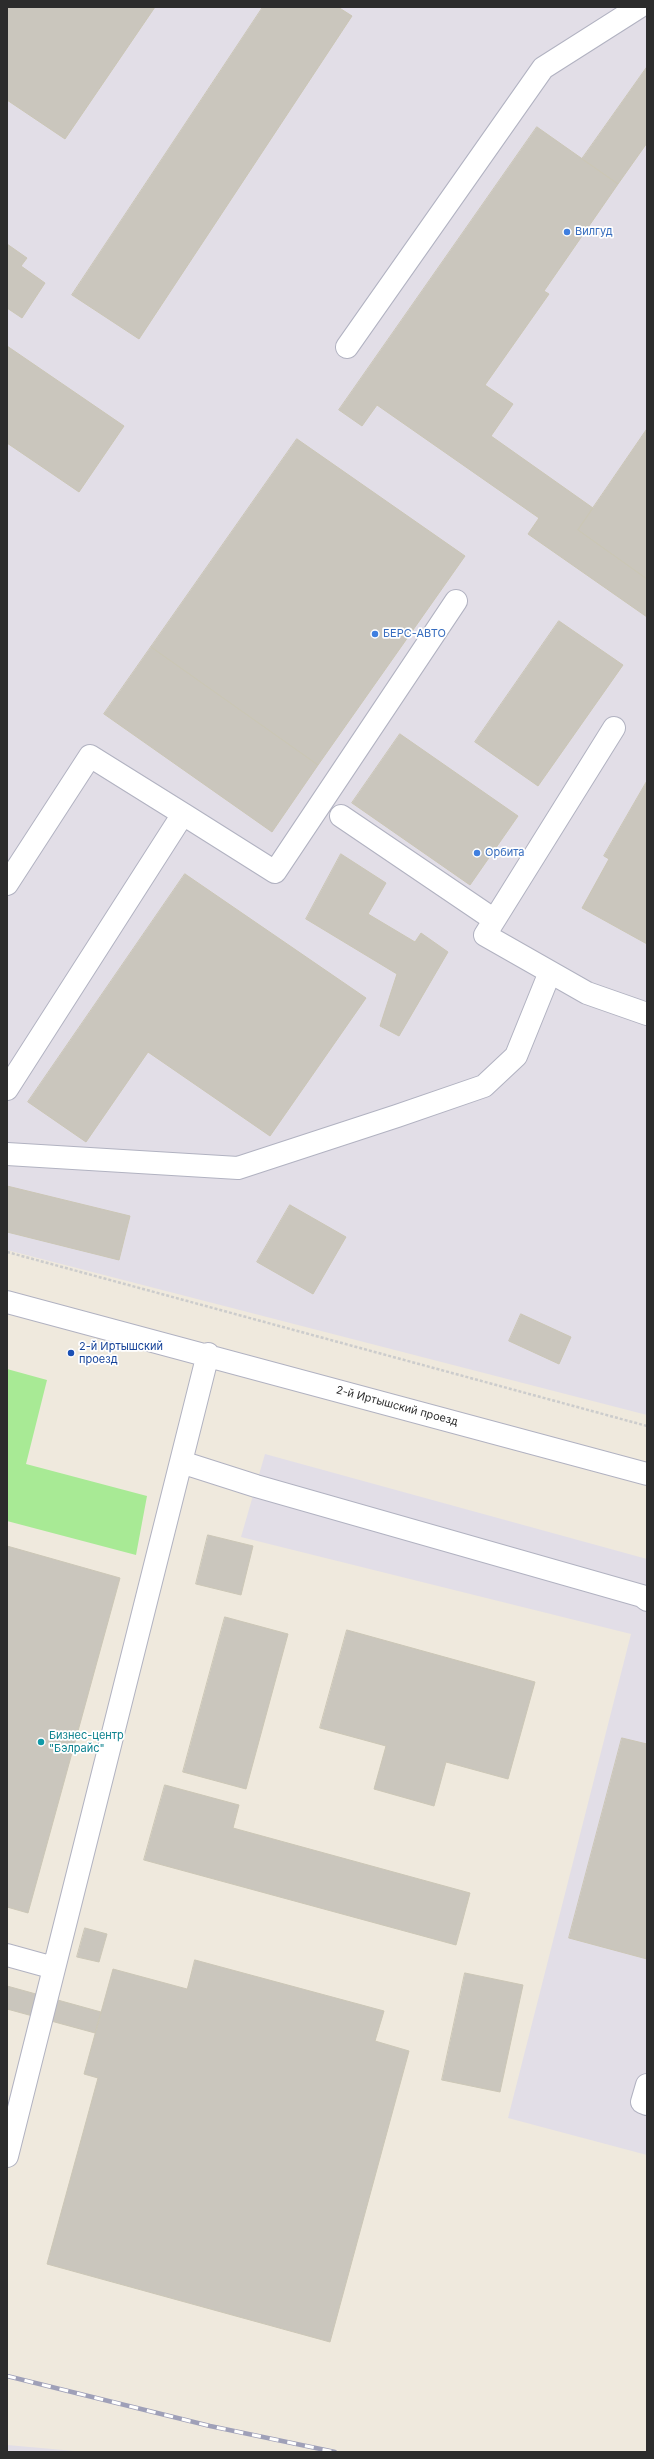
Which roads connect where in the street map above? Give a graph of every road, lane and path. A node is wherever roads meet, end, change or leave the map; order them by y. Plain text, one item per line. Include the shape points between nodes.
1 (639, 7) edge
2 (347, 347) dead end
3 (456, 601) dead end
4 (614, 728) dead end
5 (183, 814) junction
6 (341, 816) dead end
7 (7, 884) edge
8 (494, 919) junction
9 (550, 972) junction
10 (647, 1014) edge
11 (7, 1089) edge
12 (7, 1154) edge
13 (7, 1252) edge
14 (7, 1302) edge
15 (208, 1354) junction
16 (647, 1426) edge
17 (181, 1462) junction
18 (647, 1474) edge
19 (647, 1600) edge
20 (7, 1955) edge
21 (54, 1968) junction
22 (647, 2085) edge
23 (647, 2104) edge
24 (7, 2156) edge

1 - 2 street via 544,68
3 - 5 street via 275,872
4 - 8 street
5 - 7 street via 90,756
5 - 11 street
6 - 8 street
8 - 9 street via 485,935
9 - 10 street via 587,993
9 - 12 street via 516,1056 484,1086 397,1116 238,1168
13 - 16 path
14 - 15 street, 2-й Иртышский проезд
15 - 17 street
15 - 18 street, 2-й Иртышский проезд
17 - 19 street via 256,1486 642,1596
17 - 21 street
20 - 21 street
21 - 24 street
22 - 23 street via 642,2102

